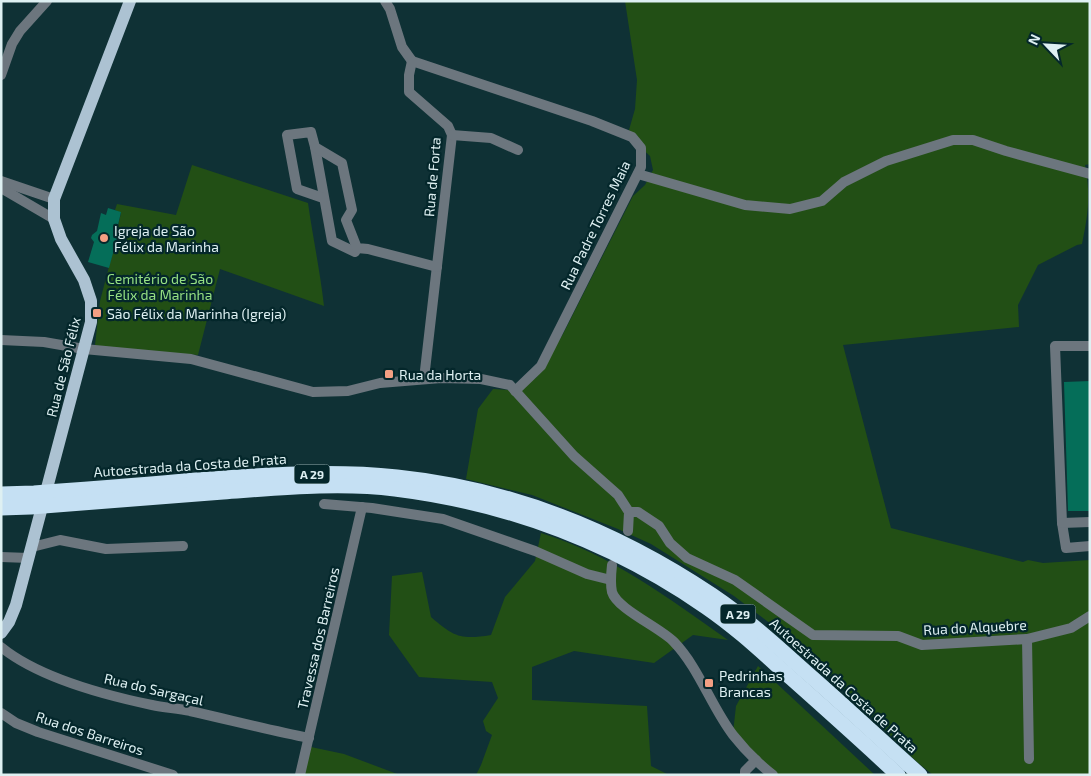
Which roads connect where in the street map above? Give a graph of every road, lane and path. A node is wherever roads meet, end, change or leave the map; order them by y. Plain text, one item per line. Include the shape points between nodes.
1 (47, 1) edge
2 (130, 1) edge
3 (385, 1) edge
4 (412, 61) junction
5 (1, 75) edge
6 (452, 135) junction
7 (315, 147) junction
8 (518, 150) dead end
9 (638, 174) junction
10 (1090, 174) edge
11 (1, 181) edge
12 (1, 188) edge
13 (54, 198) junction
14 (324, 198) junction
15 (54, 219) junction
16 (357, 248) junction
17 (436, 267) junction
18 (1, 340) edge
19 (1090, 346) edge
20 (84, 349) junction
21 (424, 379) junction
22 (515, 390) junction
23 (1, 494) edge
24 (324, 504) dead end
25 (362, 507) junction
26 (1, 508) edge
27 (629, 512) junction
28 (1090, 522) edge
29 (1062, 523) junction
30 (628, 531) dead end
31 (183, 546) dead end
32 (1090, 546) edge
33 (30, 553) junction
34 (1, 557) edge
35 (612, 565) dead end
36 (611, 580) junction
37 (1090, 616) edge
38 (1, 633) edge
39 (1027, 639) junction
40 (1, 647) edge
41 (1, 713) edge
42 (309, 738) junction
43 (1029, 759) dead end
44 (756, 760) junction
45 (173, 775) edge
46 (300, 775) edge
47 (745, 775) edge
48 (773, 775) edge
49 (898, 775) edge
50 (920, 775) edge

1 - 5 street via 20,31
2 - 13 main road, Rua de São Félix
3 - 4 street via 402,47
4 - 6 street, Rua de Forta via 409,92 448,126
4 - 9 street, Rua Padre Torres Maia via 632,137 641,148
6 - 8 street via 491,138
6 - 17 street, Rua de Forta
7 - 14 street
7 - 14 street via 311,132 287,134 297,189
7 - 16 street via 342,163 352,210 346,220
9 - 10 street via 745,205 790,209 822,201 844,182 886,161 953,140 973,140
9 - 22 street, Rua Padre Torres Maia via 541,366
11 - 13 street
12 - 15 street
13 - 15 main road, Rua de São Félix
14 - 16 street via 332,240 355,252
15 - 20 main road, Rua de São Félix via 91,301 91,322
16 - 17 street
17 - 21 street, Rua de Forta
18 - 20 street via 44,342
19 - 29 street via 1055,346
20 - 21 street via 191,359 313,392 348,392 380,383
20 - 33 main road, Rua de São Félix
21 - 22 street via 481,379 510,385
22 - 27 street via 574,456 618,495
23 - 50 highway, Autoestrada da Costa de Prata / A 29 via 268,474 340,474 397,477 459,486 513,500 615,538 652,557 712,596 760,631
24 - 25 street
25 - 36 street via 443,519 535,551 587,574
25 - 42 street, Travessa dos Barreiros
26 - 49 highway, A 29 via 336,487 394,489 508,512 610,550 645,568 707,608 753,643
27 - 30 street
27 - 39 street, Rua do Alquebre via 638,512 659,526 670,543 687,558 735,580 813,634 898,636 922,645
28 - 29 street
29 - 32 street via 1066,548
31 - 33 street via 106,549 60,540
33 - 34 street
33 - 38 main road, Rua de São Félix via 16,605
35 - 36 street
36 - 44 street via 612,594 673,641 732,734
37 - 39 street, Rua do Alquebre via 1071,628
39 - 43 street
40 - 42 street, Rua do Sargaçal via 49,675 97,691
41 - 45 street, Rua dos Barreiros via 38,732
42 - 46 street, Travessa dos Barreiros
44 - 47 street
44 - 48 street

